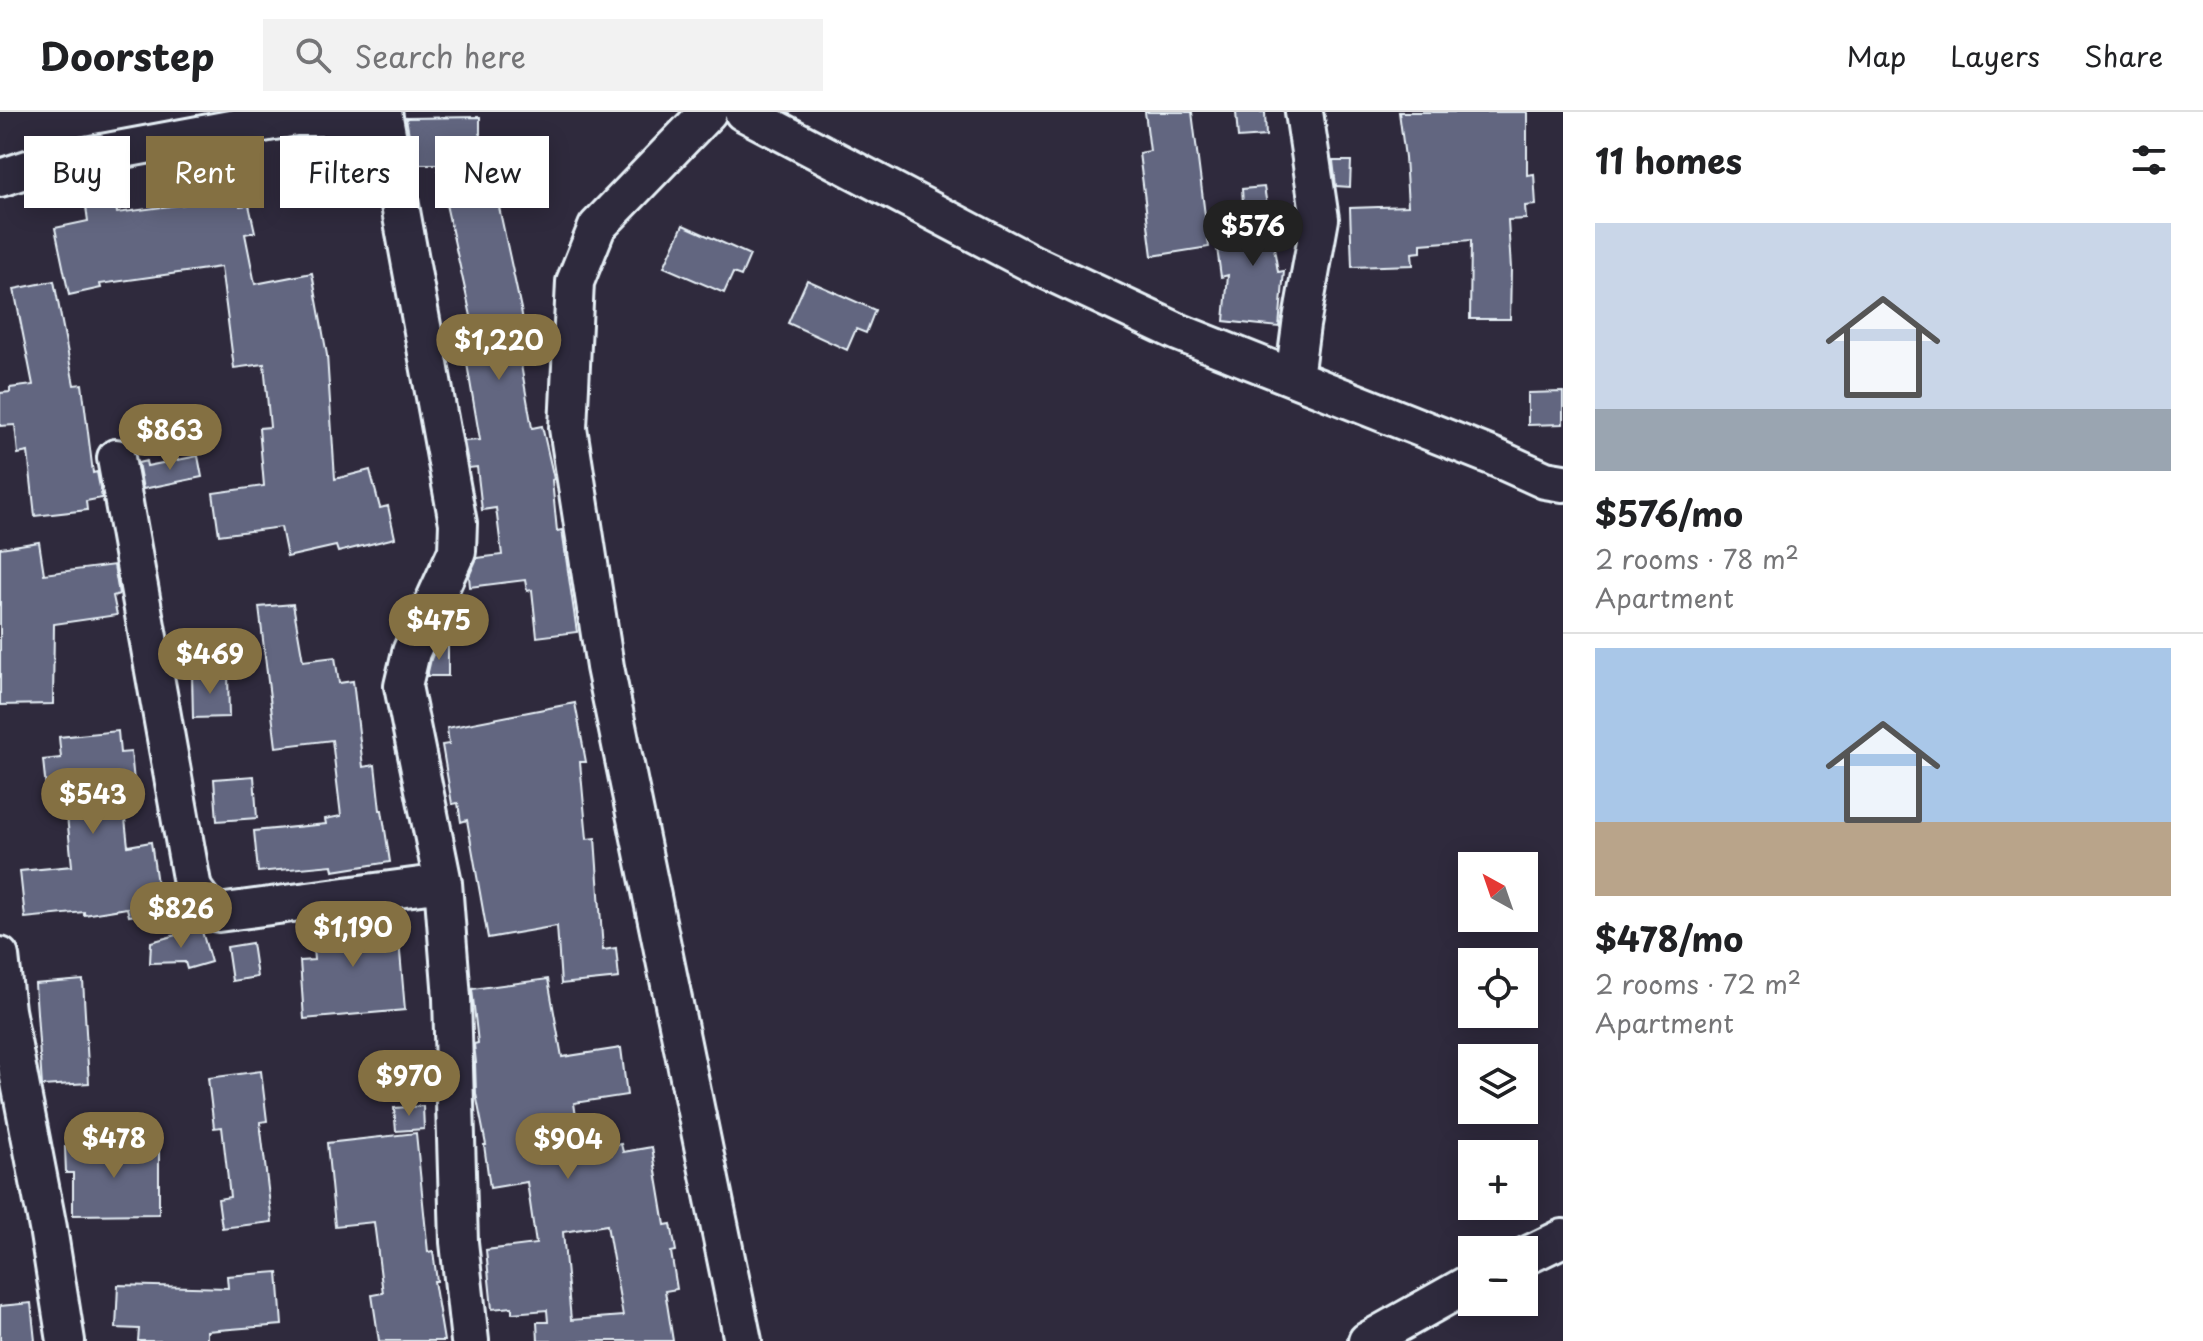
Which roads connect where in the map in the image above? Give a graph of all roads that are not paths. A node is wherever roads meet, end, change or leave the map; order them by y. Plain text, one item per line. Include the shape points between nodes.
1 (708, 112) edge
2 (743, 112) edge
3 (1304, 112) edge
4 (383, 114) edge
5 (0, 178) edge
6 (1294, 378) junction
7 (116, 458) dead end
8 (1563, 483) edge
9 (443, 883) junction
10 (0, 956) edge
11 (1563, 1238) edge
12 (1538, 1250) edge
13 (1458, 1290) edge
14 (66, 1341) edge
15 (470, 1341) edge
16 (743, 1341) edge
17 (1367, 1341) edge

1 - 16 street via 597,227 575,282 568,428 605,667
2 - 6 street via 1033,264 1178,332
3 - 6 street via 1320,219
4 - 5 street via 295,117 43,164
4 - 9 street via 458,523 457,551 411,652 403,686
6 - 8 street
7 - 9 street via 193,889 204,904 218,913
9 - 15 street via 459,1242
10 - 14 street
11 - 12 street
13 - 17 street

